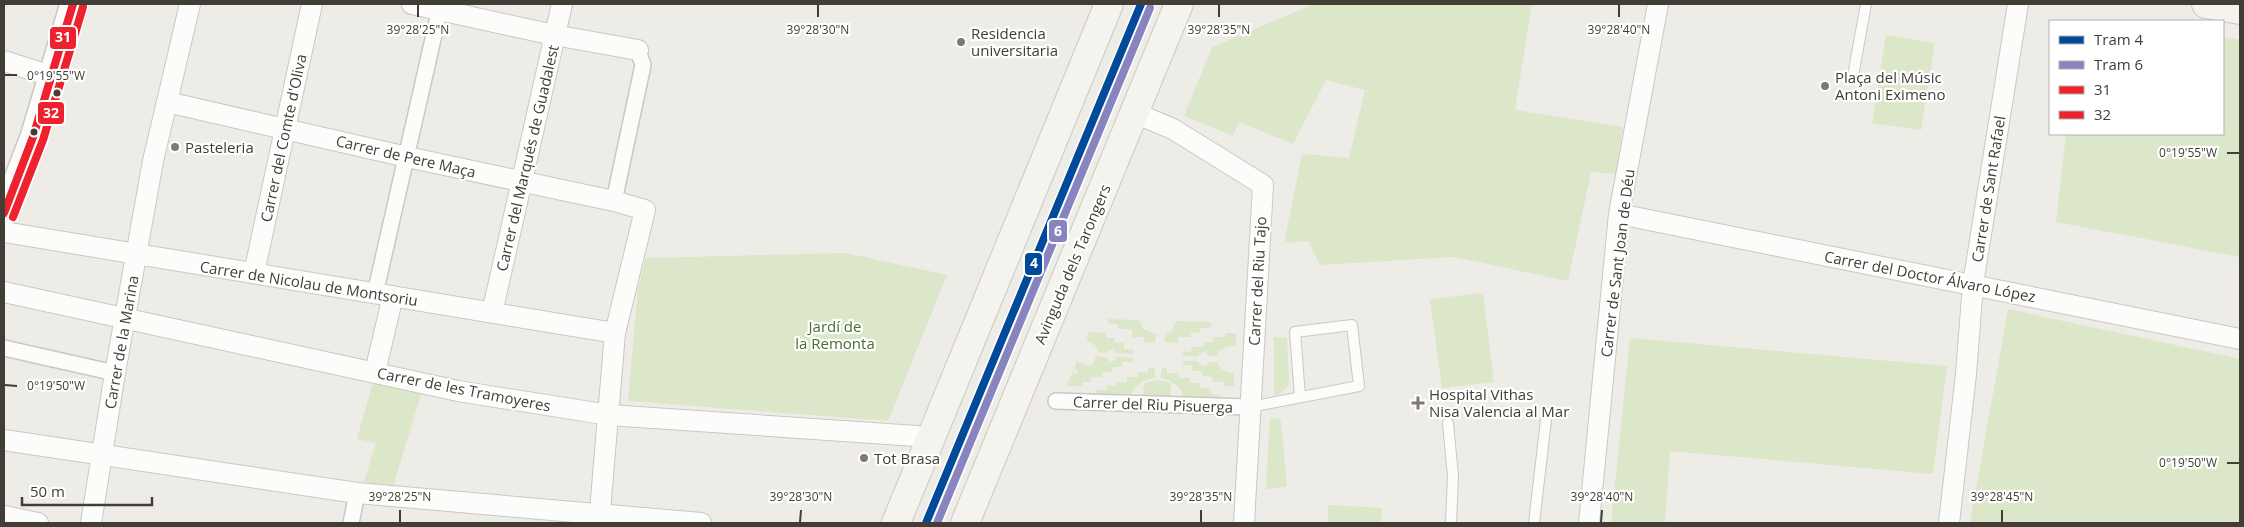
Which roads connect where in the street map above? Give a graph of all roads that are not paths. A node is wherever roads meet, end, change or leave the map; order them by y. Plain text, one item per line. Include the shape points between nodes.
1 (73, 4) edge
2 (190, 4) edge
3 (312, 4) edge
4 (412, 4) edge
5 (562, 4) edge
6 (1109, 4) edge
7 (1179, 4) edge
8 (1658, 4) edge
9 (1866, 4) edge
10 (2018, 4) edge
11 (2206, 4) edge
12 (440, 7) edge
13 (2240, 10) edge
14 (554, 35) junction
15 (638, 50) joint
16 (4, 61) edge
17 (51, 76) junction
18 (1853, 76) dead end
19 (167, 102) junction
20 (1135, 113) junction
21 (284, 129) junction
22 (407, 157) junction
23 (523, 182) junction
24 (614, 201) junction
25 (5, 207) edge
26 (1620, 214) junction
27 (4, 232) edge
28 (136, 255) junction
29 (254, 272) junction
30 (1972, 284) junction
31 (4, 292) edge
32 (384, 295) junction
33 (492, 313) junction
34 (125, 318) junction
35 (615, 333) junction
36 (2240, 339) edge
37 (4, 348) edge
38 (375, 372) junction
39 (115, 373) junction
40 (1300, 397) junction
41 (1056, 401) dead end
42 (1250, 407) junction
43 (609, 415) junction
44 (1546, 420) dead end
45 (1448, 423) dead end
46 (931, 437) junction
47 (4, 440) edge
48 (103, 454) junction
49 (357, 493) junction
50 (4, 516) edge
51 (600, 519) edge
52 (38, 523) edge
53 (91, 523) edge
54 (351, 523) edge
55 (701, 523) edge
56 (896, 523) edge
57 (965, 523) edge
58 (1244, 523) edge
59 (1451, 523) edge
60 (1534, 523) edge
61 (1589, 523) edge
62 (1949, 523) edge

1 - 17 street
2 - 19 street, Carrer de la Marina
3 - 21 street, Carrer del Comte d'Oliva
4 - 12 street
5 - 14 street, Carrer del Marqués de Guadalest
6 - 46 main road
7 - 20 main road, Avinguda dels Tarongers
8 - 26 street, Carrer de Sant Joan de Déu
9 - 18 lane
10 - 30 street, Carrer de Sant Rafael
11 - 13 main road
12 - 14 street
12 - 22 street
14 - 15 street
14 - 23 street, Carrer del Marqués de Guadalest
15 - 24 street via 643,65
16 - 17 street
17 - 25 street via 33,137
19 - 21 street, Carrer de Pere Maça
19 - 28 street, Carrer de la Marina
20 - 42 street, Carrer del Riu Tajo via 1173,129 1263,185
20 - 57 main road, Avinguda dels Tarongers
21 - 22 street, Carrer de Pere Maça
21 - 29 street, Carrer del Comte d'Oliva
22 - 23 street, Carrer de Pere Maça
22 - 32 street
23 - 24 street, Carrer de Pere Maça
23 - 33 street, Carrer del Marqués de Guadalest
24 - 35 street, Carrer de Pere Maça via 645,210
26 - 30 street, Carrer del Doctor Álvaro López
26 - 61 street, Carrer de Sant Joan de Déu
27 - 28 street, Carrer de Nicolau de Montsoriu
28 - 29 street, Carrer de Nicolau de Montsoriu
28 - 34 street, Carrer de la Marina
29 - 32 street, Carrer de Nicolau de Montsoriu
30 - 36 street, Carrer del Doctor Álvaro López
30 - 62 street, Carrer de Sant Rafael via 1966,374
31 - 34 street, Carrer de les Tramoyeres
32 - 33 street, Carrer de Nicolau de Montsoriu
32 - 38 street
33 - 35 street, Carrer de Nicolau de Montsoriu
34 - 38 street, Carrer de les Tramoyeres
34 - 39 street, Carrer de la Marina
35 - 43 street
37 - 39 street
38 - 43 street, Carrer de les Tramoyeres via 458,390
39 - 48 street, Carrer de la Marina
40 - 40 lane via 1359,386 1352,325 1295,332
40 - 42 lane
41 - 42 street, Carrer del Riu Pisuerga
42 - 58 street, Carrer del Riu Tajo
43 - 46 street, Carrer de les Tramoyeres
43 - 51 street
44 - 60 lane
45 - 59 lane via 1453,476
46 - 56 main road
47 - 48 street
48 - 49 street
48 - 53 street, Carrer de la Marina
49 - 51 street
49 - 54 street
50 - 52 street
51 - 55 street

